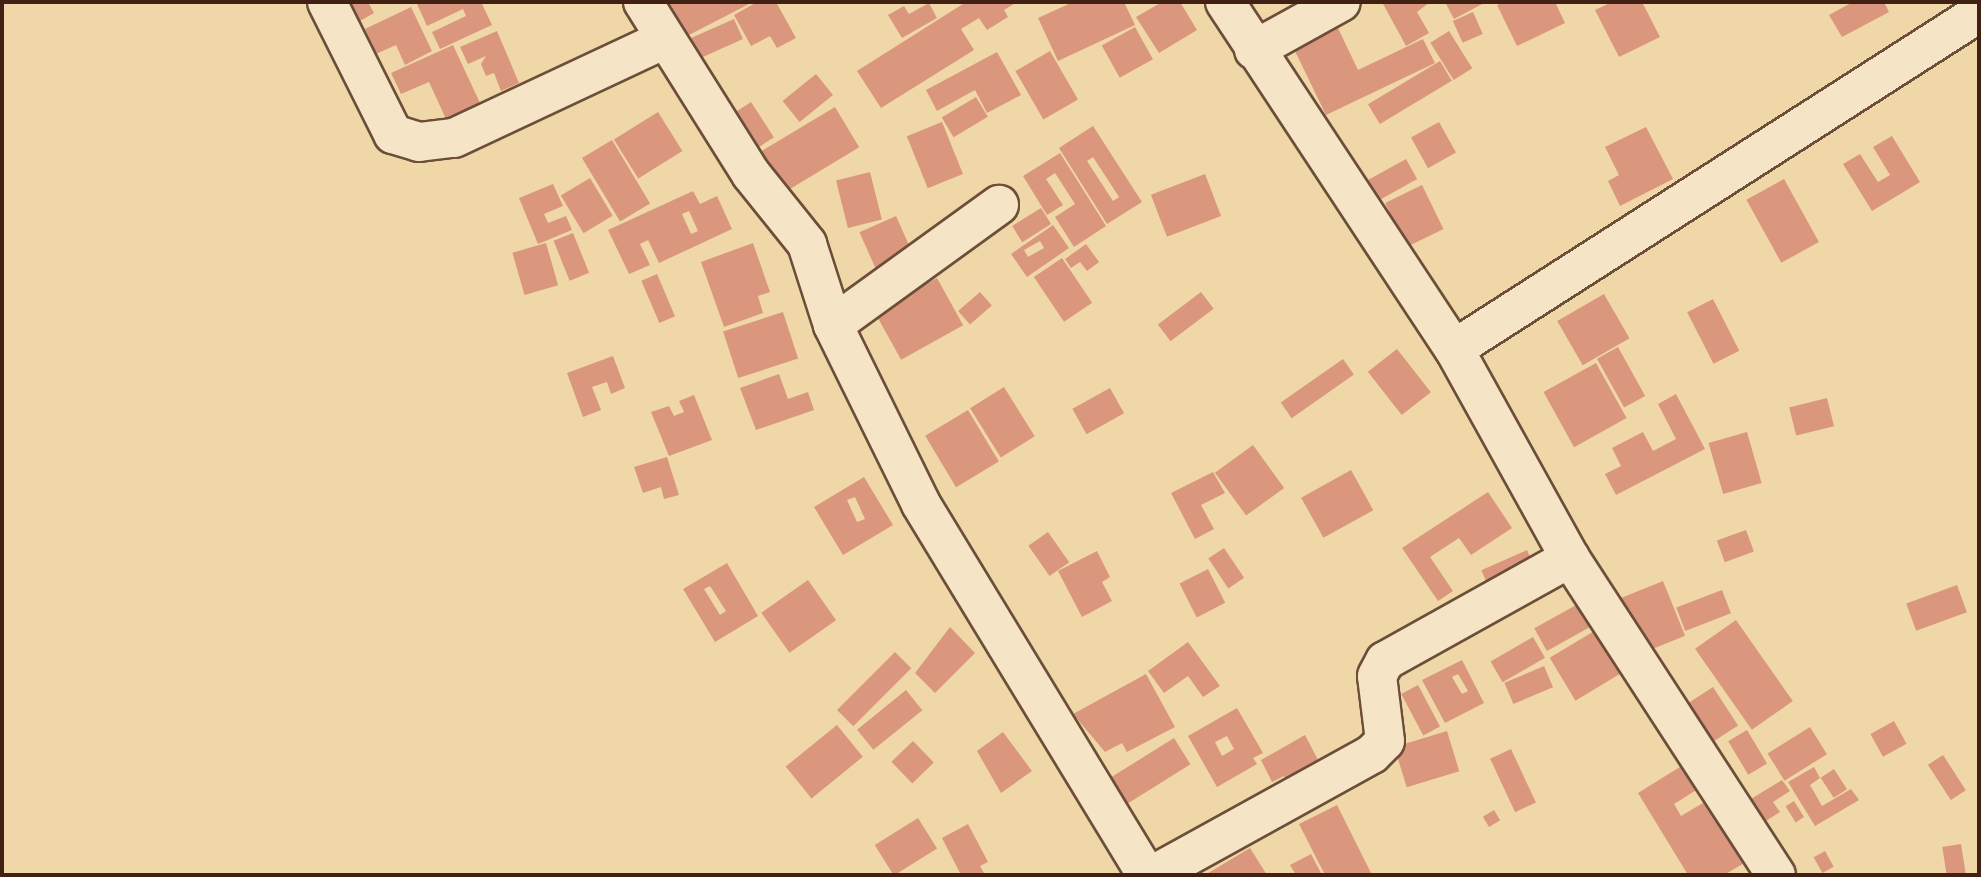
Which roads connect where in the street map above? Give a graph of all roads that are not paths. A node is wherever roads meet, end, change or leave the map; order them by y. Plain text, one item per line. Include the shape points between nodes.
1 (327, 2) edge
2 (643, 2) edge
3 (1224, 2) edge
4 (1341, 2) edge
5 (1979, 13) edge
6 (665, 39) junction
7 (1254, 50) junction
8 (999, 205) dead end
9 (833, 326) junction
10 (1454, 349) junction
11 (1570, 558) junction
12 (1147, 875) edge
13 (1153, 875) edge
14 (1776, 875) edge

1 - 6 street via 393,134 419,142 454,138
2 - 6 street
3 - 7 street
4 - 7 street
5 - 10 street
6 - 9 street via 751,174 807,244
7 - 10 street
8 - 9 street
9 - 12 street via 921,503
10 - 11 street
11 - 13 street via 1385,661 1377,676 1385,741 1373,754
11 - 14 street

